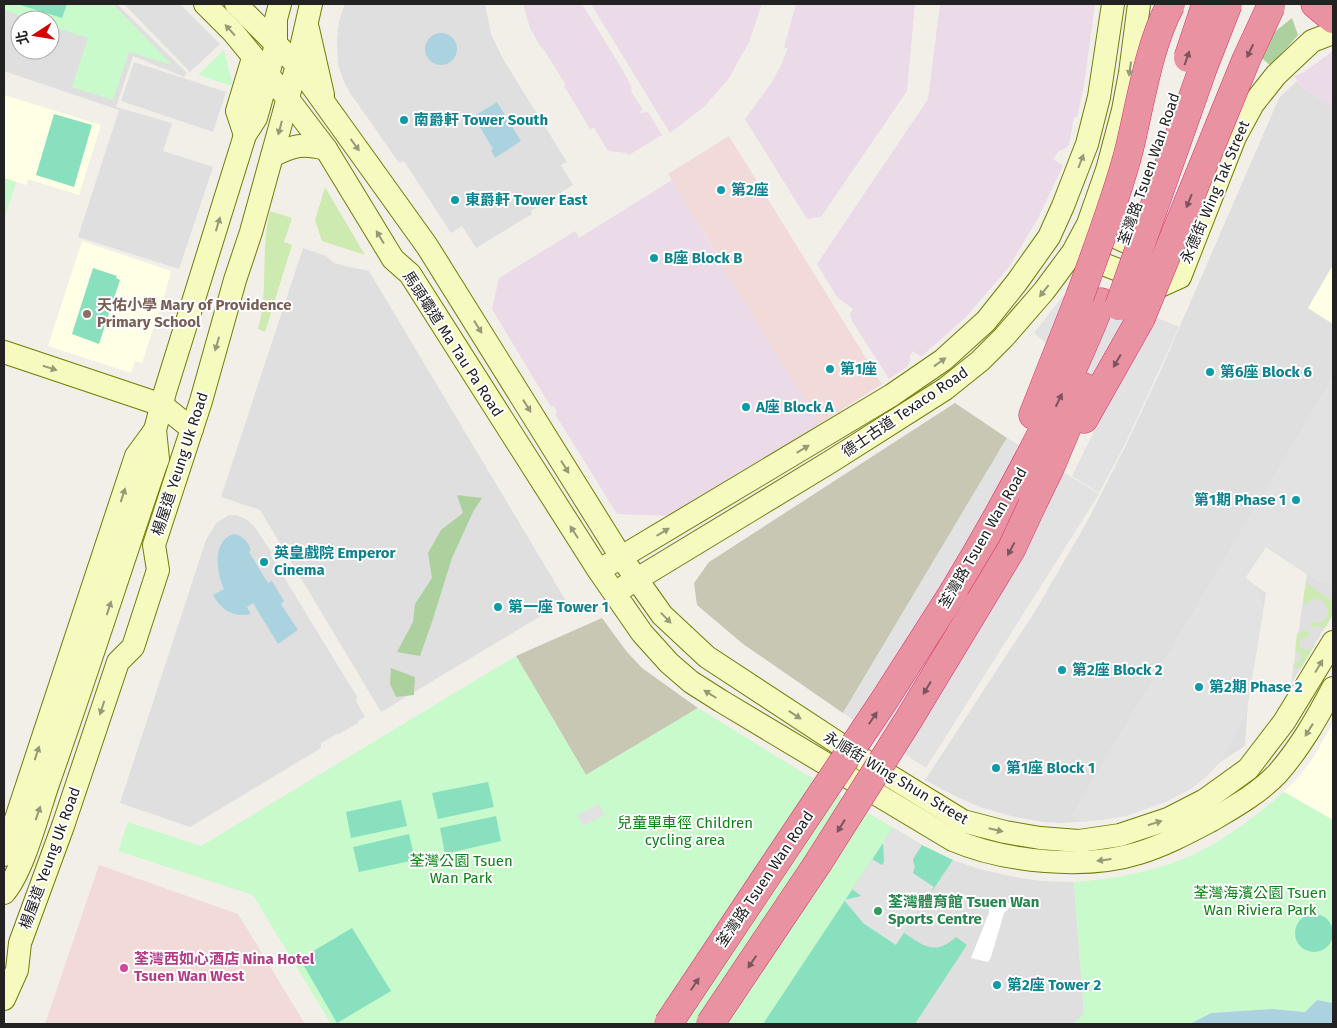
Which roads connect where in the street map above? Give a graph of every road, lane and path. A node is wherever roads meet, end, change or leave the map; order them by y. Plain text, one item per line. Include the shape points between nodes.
1 (206, 4) edge
2 (236, 4) edge
3 (280, 4) edge
4 (1113, 4) edge
5 (1139, 4) edge
6 (1171, 4) edge
7 (1206, 4) edge
8 (1228, 4) edge
9 (1315, 4) edge
10 (1271, 5) edge
11 (309, 13) edge
12 (1333, 19) edge
13 (1333, 33) edge
14 (276, 44) junction
15 (252, 58) junction
16 (297, 65) junction
17 (268, 74) junction
18 (288, 99) junction
19 (326, 106) junction
20 (245, 135) junction
21 (326, 149) junction
22 (272, 156) junction
23 (1088, 224) junction
24 (1049, 237) junction
25 (1192, 247) junction
26 (1073, 252) junction
27 (4, 352) edge
28 (162, 405) junction
29 (192, 429) junction
30 (155, 430) junction
31 (1022, 497) junction
32 (621, 557) junction
33 (599, 571) junction
34 (636, 579) junction
35 (614, 594) junction
36 (1333, 642) edge
37 (1333, 688) edge
38 (4, 855) edge
39 (4, 893) edge
40 (4, 999) edge
41 (668, 1024) edge
42 (710, 1024) edge

15 -> 1 main road, 馬頭壩道 Ma Tau Pa Road
2 - 14 main road, 馬頭壩道 Ma Tau Pa Road
3 - 14 main road, 楊屋道 Yeung Uk Road
24 -> 4 main road, 德士古道 Texaco Road via 1087,144 1099,97
5 -> 23 main road, 德士古道 Texaco Road via 1123,110
6 - 31 highway, bridge via 1158,35 1107,222 1072,319 1035,407
31 -> 7 highway, 荃灣路 Tsuen Wan Road, bridge via 1050,417 1096,316
8 - 31 highway, 荃灣路 Tsuen Wan Road, bridge via 1119,306 1050,468
9 - 12 highway
10 -> 31 highway, bridge via 1141,318 1054,473
11 - 16 main road, 楊屋道 Yeung Uk Road
11 - 19 main road
13 - 25 main road, 永德街 Wing Tak Street via 1312,41 1276,75 1253,104 1235,136
14 - 16 main road, 馬頭壩道 Ma Tau Pa Road
14 - 17 main road, 楊屋道 Yeung Uk Road
15 - 17 main road, 馬頭壩道 Ma Tau Pa Road
15 - 20 main road via 237,111
16 - 18 main road, 楊屋道 Yeung Uk Road
16 - 19 main road, 馬頭壩道 Ma Tau Pa Road
17 - 18 main road, 馬頭壩道 Ma Tau Pa Road
17 - 20 main road, 楊屋道 Yeung Uk Road via 256,118
18 - 21 main road, 馬頭壩道 Ma Tau Pa Road
18 -> 22 main road, 楊屋道 Yeung Uk Road
19 -> 32 main road, 馬頭壩道 Ma Tau Pa Road via 427,246
28 -> 20 main road, 楊屋道 Yeung Uk Road
21 - 22 main road via 300,145
33 -> 21 main road, 馬頭壩道 Ma Tau Pa Road via 418,285 393,259
22 -> 29 main road, 楊屋道 Yeung Uk Road
23 - 25 main road, 永德街 Wing Tak Street via 1171,262 1177,261
23 - 26 main road, 德士古道 Texaco Road
24 - 26 main road, 永德街 Wing Tak Street
32 -> 24 main road, 德士古道 Texaco Road via 892,395 944,360 986,321
25 - 26 main road, 永德街 Wing Tak Street via 1180,277 1160,286
26 -> 34 main road, 德士古道 Texaco Road via 1004,337 945,389
27 -> 28 main road
28 - 29 main road
28 - 30 main road, 楊屋道 Yeung Uk Road
29 -> 40 main road, 楊屋道 Yeung Uk Road via 154,545 158,570 133,647 118,662 20,943 17,970
38 -> 30 main road, 楊屋道 Yeung Uk Road via 136,456
39 -> 30 main road, 楊屋道 Yeung Uk Road via 14,879 79,697 158,459
41 -> 31 highway, 荃灣路 Tsuen Wan Road, bridge via 954,591
31 -> 42 highway, 荃灣路 Tsuen Wan Road, bridge via 1012,548 818,863
32 - 33 main road, 德士古道 Texaco Road
32 - 34 main road, 永順街 Wing Shun Street
33 - 35 main road, 馬頭壩道 Ma Tau Pa Road
34 - 35 main road, 德士古道 Texaco Road
34 -> 36 main road, 永順街 Wing Shun Street via 662,615 708,657 867,762 963,821 1040,838 1079,841 1120,835 1168,819 1205,800 1248,769 1266,748
37 -> 35 main road, 永順街 Wing Shun Street via 1305,737 1276,774 1232,809 1184,835 1139,853 1063,863 1018,857 953,840 691,682 642,633

